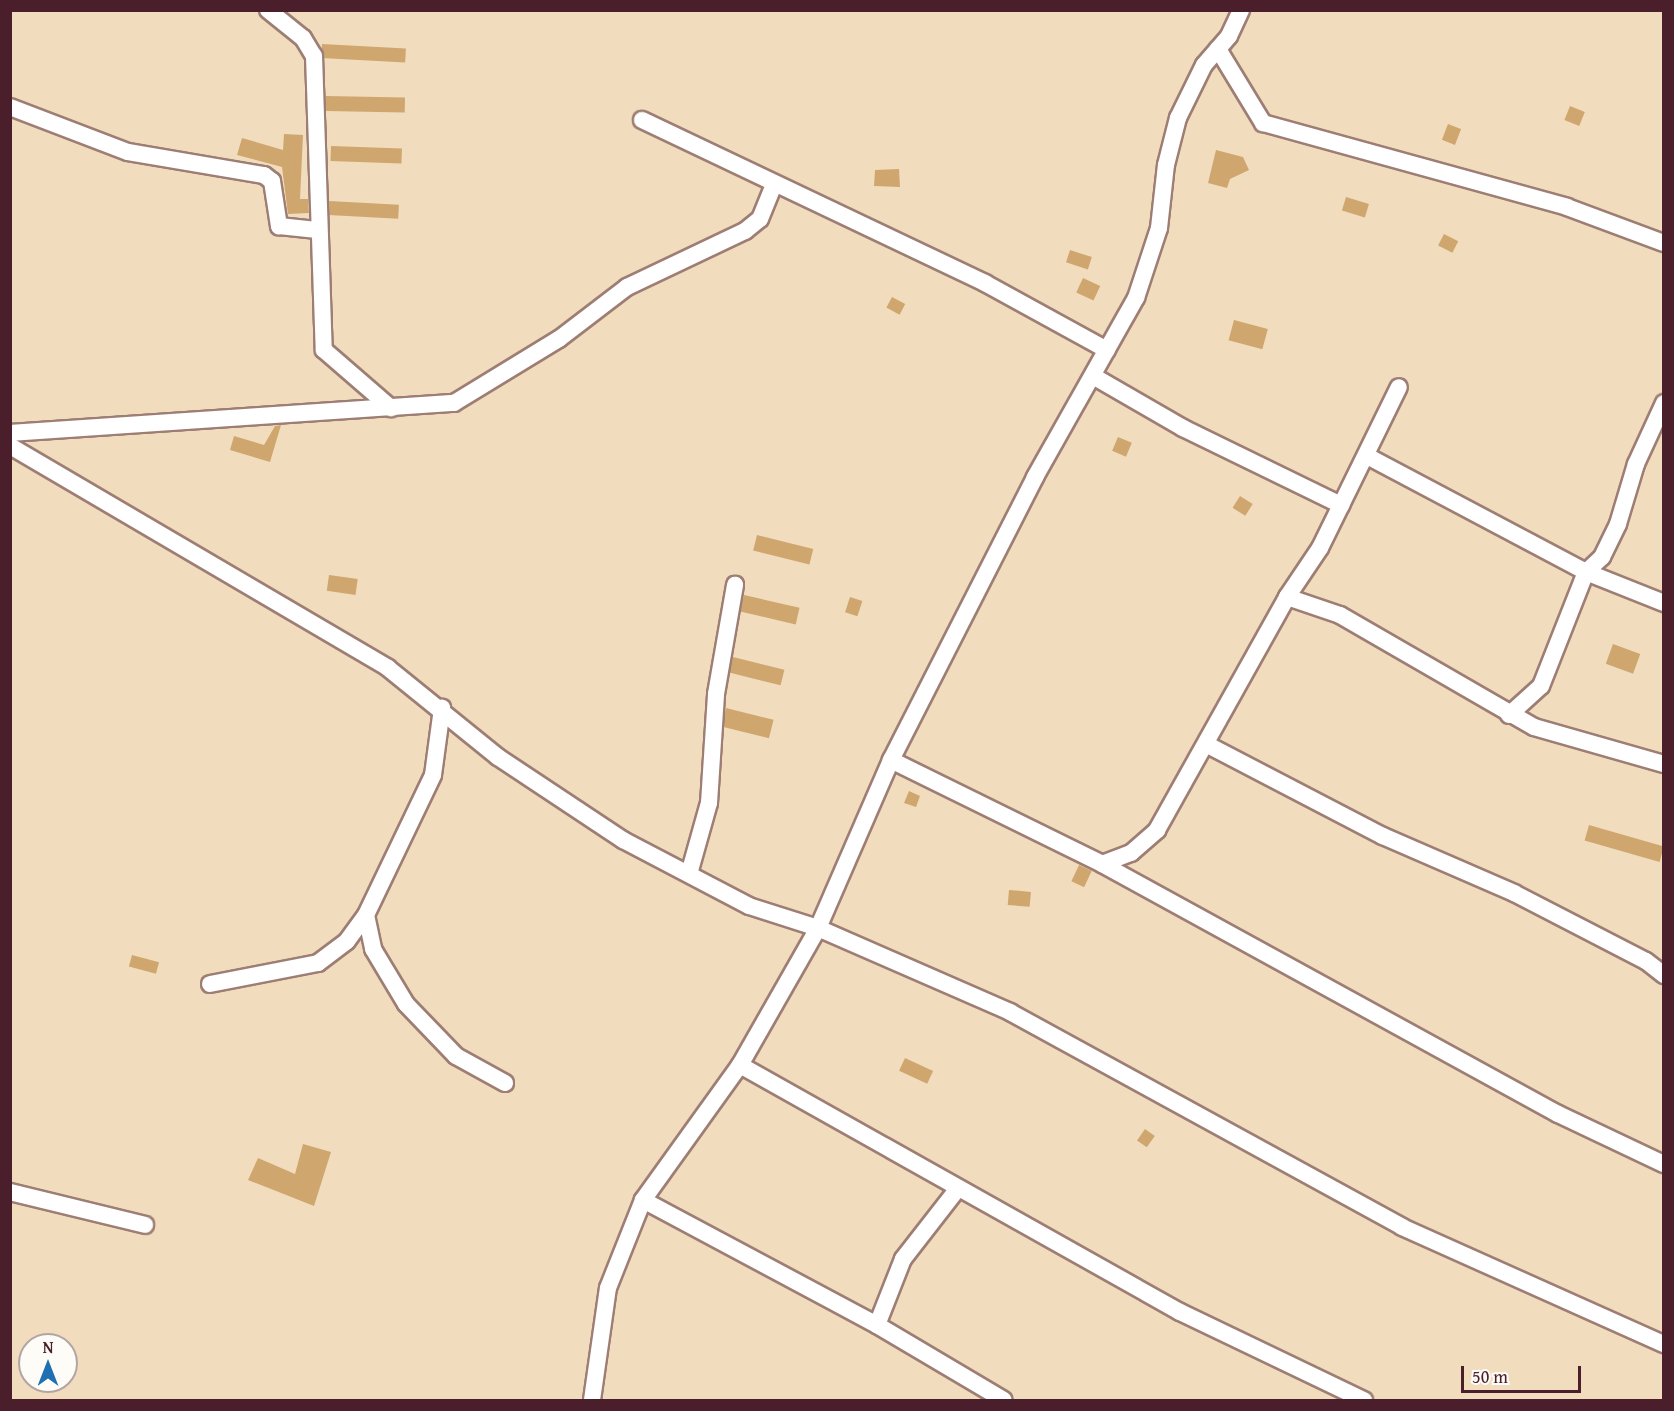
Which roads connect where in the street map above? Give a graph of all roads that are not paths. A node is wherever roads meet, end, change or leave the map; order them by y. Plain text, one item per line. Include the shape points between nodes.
1 (268, 10) edge
2 (1241, 10) edge
3 (1218, 49) junction
4 (10, 107) edge
5 (642, 120) dead end
6 (774, 185) junction
7 (316, 230) junction
8 (1664, 243) edge
9 (1107, 350) junction
10 (1093, 376) junction
11 (1399, 387) dead end
12 (391, 408) junction
13 (1662, 413) edge
14 (10, 433) edge
15 (10, 446) edge
16 (1366, 456) junction
17 (1341, 505) junction
18 (1586, 572) junction
19 (735, 585) dead end
20 (1287, 597) junction
21 (1664, 603) edge
22 (442, 708) junction
23 (1509, 715) junction
24 (1206, 744) junction
25 (891, 760) junction
26 (1664, 764) edge
27 (1102, 864) junction
28 (689, 874) junction
29 (366, 915) junction
30 (818, 928) junction
31 (1664, 975) edge
32 (210, 984) dead end
33 (740, 1065) junction
34 (505, 1083) dead end
35 (1664, 1164) edge
36 (956, 1191) junction
37 (10, 1192) edge
38 (643, 1200) junction
39 (145, 1225) dead end
40 (877, 1324) junction
41 (1664, 1344) edge
42 (592, 1401) edge
43 (1004, 1401) edge
44 (1364, 1401) edge

1 - 7 street via 303,38 314,56
2 - 3 street
3 - 8 street via 1263,123 1556,204
3 - 9 street via 1178,118 1166,165 1159,228 1136,298
4 - 7 street via 128,152 264,175 273,181 279,226
5 - 6 street
6 - 9 street via 985,283
6 - 12 street via 760,219 746,231 627,287 559,339 470,395 454,403
7 - 12 street via 324,350
9 - 10 street
10 - 17 street via 1183,428
10 - 25 street
11 - 16 street
12 - 14 street
13 - 18 street via 1602,557
15 - 22 street via 232,574
16 - 17 street
16 - 18 street
17 - 20 street
18 - 21 street
18 - 23 street via 1541,686
19 - 28 street via 716,694 709,803
20 - 23 street via 1340,615
20 - 24 street
22 - 28 street via 498,757 623,840
22 - 29 street via 433,775
23 - 26 street
24 - 27 street via 1157,830 1131,853
24 - 31 street via 1383,836 1514,893 1647,961
25 - 27 street
25 - 30 street
27 - 35 street via 1558,1114
28 - 30 street via 749,906
29 - 32 street via 333,955 318,963
29 - 34 street via 373,949 406,1004 456,1056
30 - 33 street
30 - 41 street via 1010,1012 1402,1227
33 - 36 street
33 - 38 street
36 - 40 street via 903,1259
36 - 44 street via 1180,1312
37 - 39 street
38 - 40 street
38 - 42 street via 608,1288
40 - 43 street

